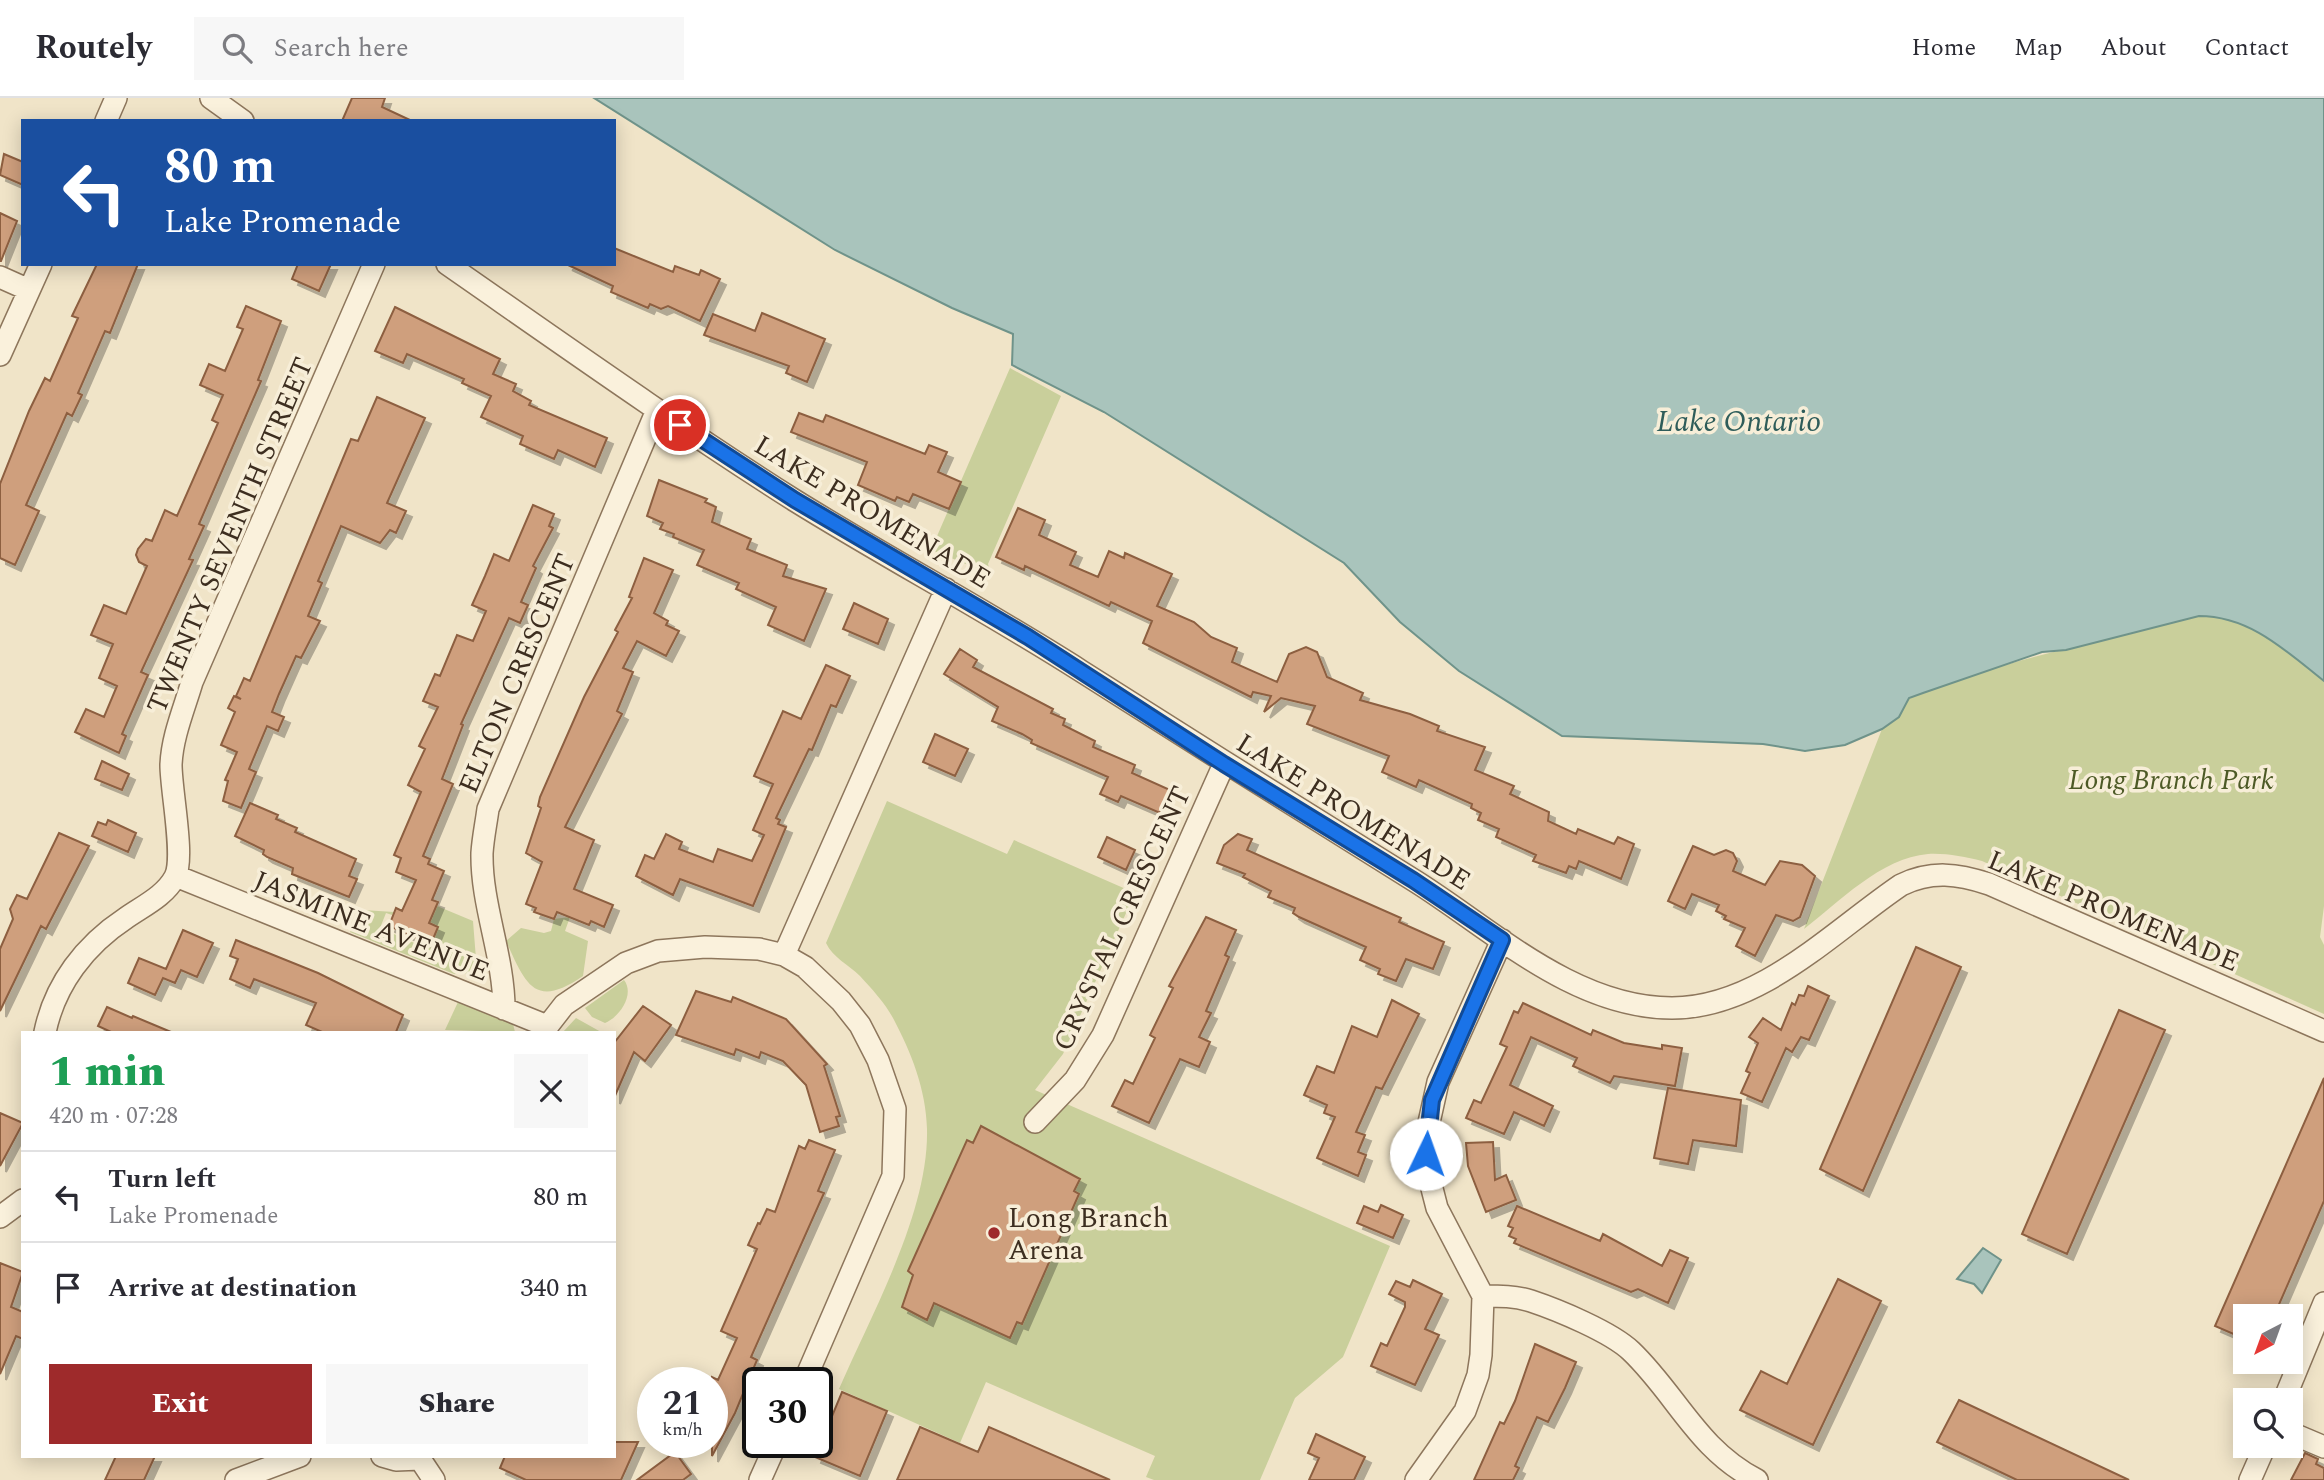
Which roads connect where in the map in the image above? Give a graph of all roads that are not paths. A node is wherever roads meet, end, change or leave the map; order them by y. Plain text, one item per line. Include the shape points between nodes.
1 (116, 98) edge
2 (211, 98) edge
3 (107, 119) edge
4 (240, 119) edge
5 (40, 266) edge
6 (373, 266) edge
7 (450, 266) edge
8 (0, 276) edge
9 (29, 290) junction
10 (0, 355) edge
11 (657, 410) junction
12 (946, 589) junction
13 (1224, 764) junction
14 (176, 876) junction
15 (1502, 940) junction
16 (784, 955) junction
17 (504, 1009) junction
18 (545, 1029) edge
19 (45, 1031) edge
20 (2324, 1031) edge
21 (1035, 1122) dead end
22 (21, 1201) edge
23 (0, 1217) edge
24 (1483, 1296) junction
25 (2324, 1303) edge
26 (810, 1367) edge
27 (2289, 1388) edge
28 (2303, 1438) edge
29 (2324, 1447) edge
30 (295, 1458) edge
31 (389, 1458) edge
32 (419, 1458) edge
33 (770, 1458) edge
34 (2260, 1458) edge
35 (236, 1480) edge
36 (434, 1480) edge
37 (760, 1480) edge
38 (1416, 1480) edge
39 (1756, 1480) edge
40 (2250, 1480) edge

1 - 3 street
2 - 4 street
5 - 9 street
6 - 14 street, TWENTY SEVENTH STREET via 192,682 171,762
7 - 11 street, LAKE PROMENADE
8 - 9 street
9 - 10 street
11 - 12 street, LAKE PROMENADE via 795,500
11 - 17 street, ELTON CRESCENT via 488,809 482,854 504,983
12 - 13 street, LAKE PROMENADE
12 - 16 street
13 - 15 street, LAKE PROMENADE
13 - 21 street, CRYSTAL CRESCENT via 1103,1035 1075,1080
14 - 17 street, JASMINE AVENUE
14 - 19 street via 156,898 106,932 79,959 61,989
15 - 20 street, LAKE PROMENADE via 1607,996 1656,1007 1708,1004 1758,986 1902,885 1924,876 1948,874 1989,884
15 - 24 street via 1438,1082 1426,1136 1437,1208
16 - 18 street via 705,947 658,951 595,981 564,1005
16 - 26 street via 814,975 860,1025 895,1109 893,1176
17 - 18 street, JASMINE AVENUE
22 - 23 street
24 - 38 street via 1481,1355 1472,1394
24 - 39 street via 1531,1301 1621,1342 1703,1441
25 - 27 street
28 - 29 street
30 - 35 street
31 - 32 street
32 - 36 street
33 - 37 street
34 - 40 street

